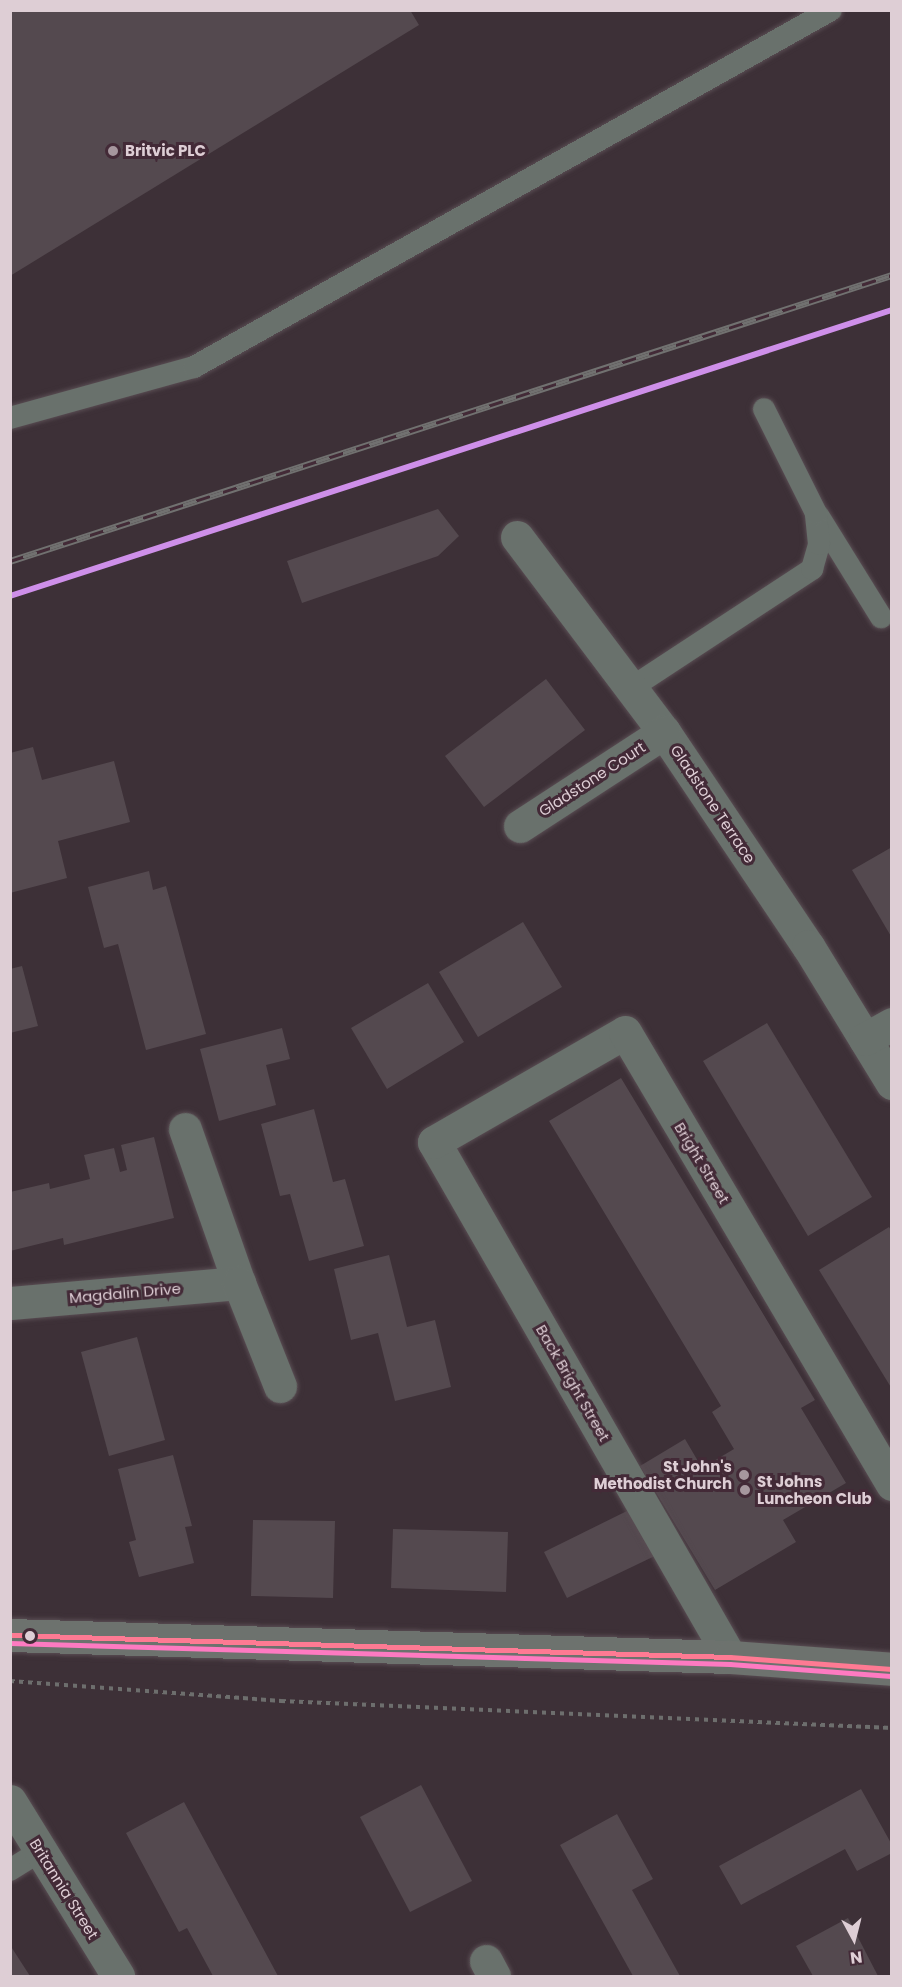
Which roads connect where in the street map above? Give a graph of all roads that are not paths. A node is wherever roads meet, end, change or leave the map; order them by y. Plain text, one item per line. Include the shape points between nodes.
1 (831, 10) edge
2 (764, 409) dead end
3 (10, 418) edge
4 (816, 513) junction
5 (517, 537) dead end
6 (881, 617) dead end
7 (631, 688) junction
8 (663, 732) junction
9 (520, 826) dead end
10 (878, 1031) edge
11 (891, 1083) edge
12 (185, 1129) dead end
13 (434, 1142) joint
14 (239, 1283) junction
15 (10, 1303) edge
16 (280, 1386) dead end
17 (891, 1484) edge
18 (10, 1635) edge
19 (730, 1657) junction
20 (891, 1668) edge
21 (10, 1801) edge
22 (41, 1851) junction
23 (10, 1870) edge
24 (118, 1977) edge

1 - 3 lane via 194,367
2 - 4 lane
4 - 6 lane
4 - 7 lane via 819,544 812,569
5 - 7 street, Gladstone Terrace
7 - 8 street, Gladstone Terrace
8 - 9 street, Gladstone Court
8 - 10 street, Gladstone Terrace via 808,946
10 - 11 street, Gladstone Terrace
12 - 14 street
13 - 17 street, Bright Street via 625,1032
13 - 19 street, Back Bright Street
14 - 15 street, Magdalin Drive
14 - 16 street
18 - 19 main road
19 - 20 main road
21 - 22 street, Britannia Street
22 - 23 lane
22 - 24 street, Britannia Street

